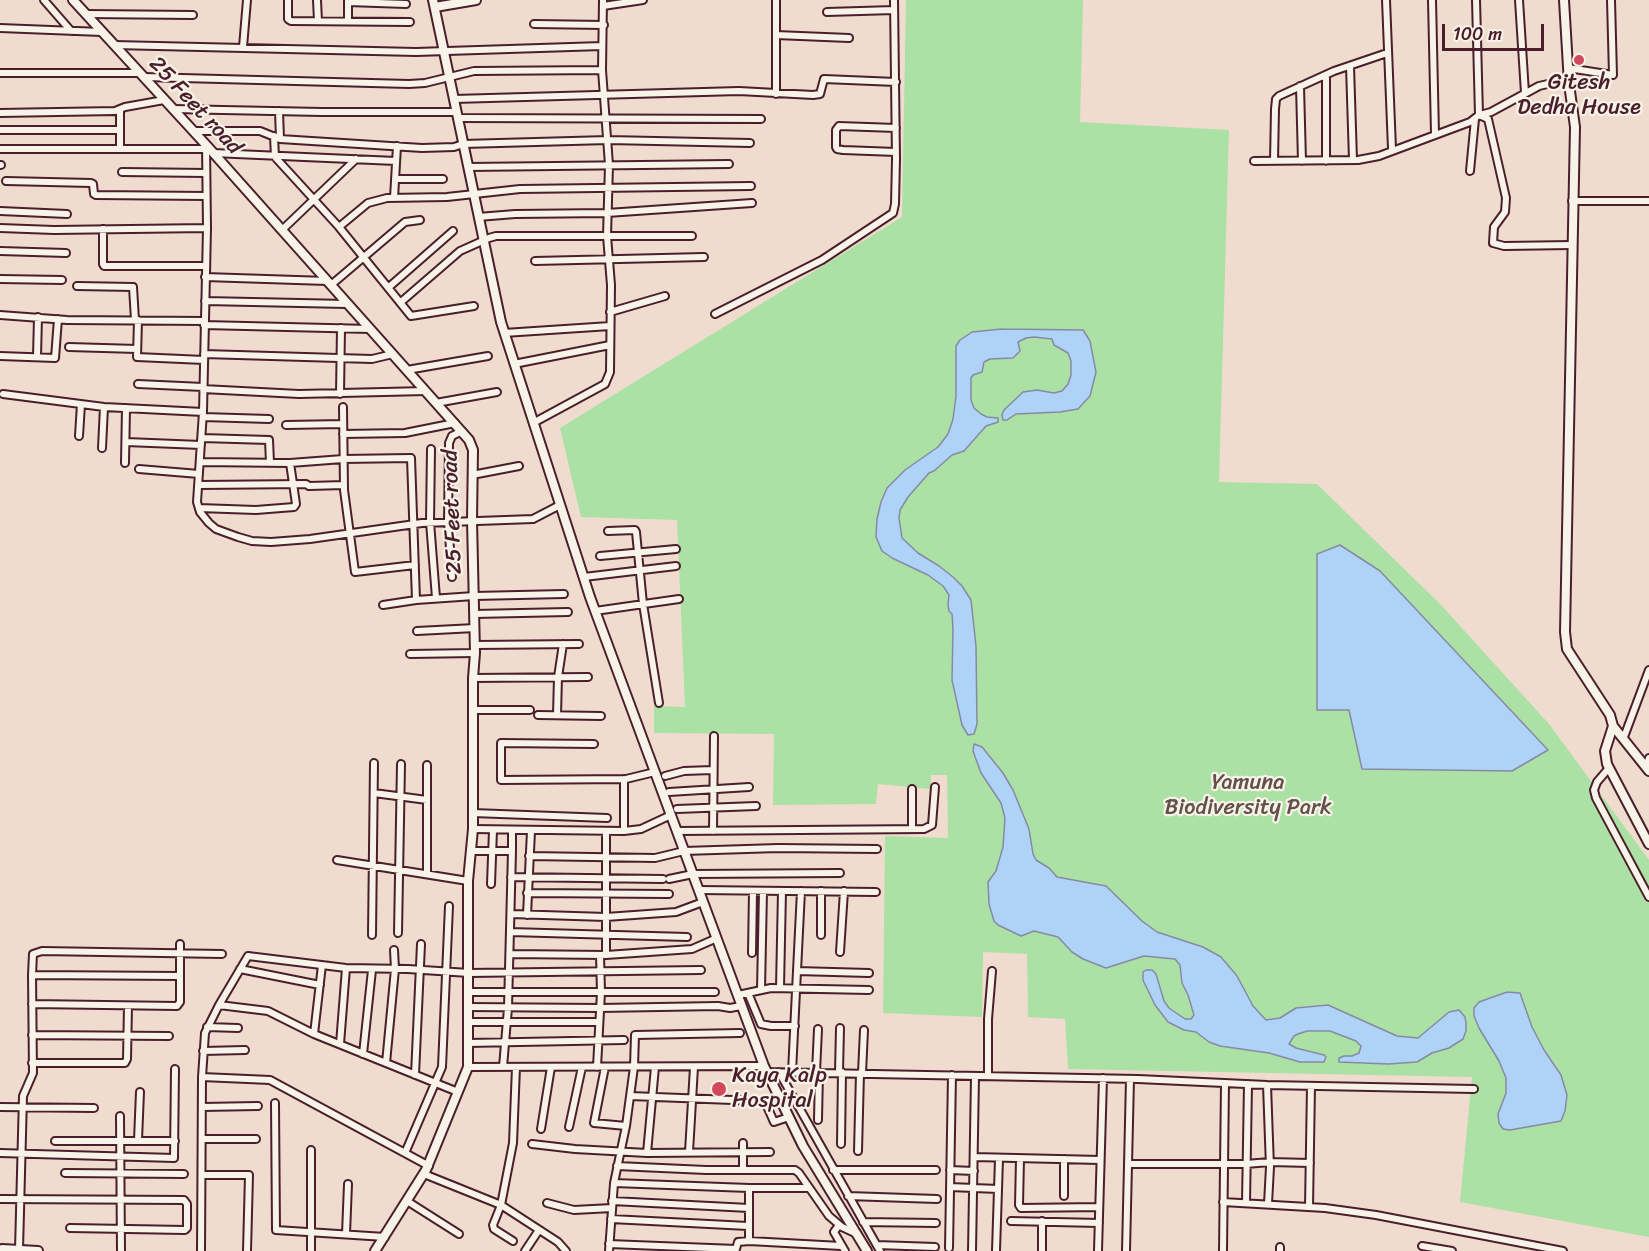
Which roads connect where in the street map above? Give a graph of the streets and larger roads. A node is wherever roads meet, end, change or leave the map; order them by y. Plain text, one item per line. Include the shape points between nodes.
1 (44, 0) edge
2 (73, 0) edge
3 (247, 0) edge
4 (288, 0) edge
5 (317, 0) edge
6 (476, 0) edge
7 (643, 0) edge
8 (776, 0) edge
9 (894, 0) edge
10 (1386, 0) edge
11 (1432, 0) edge
12 (1476, 0) edge
13 (1519, 0) edge
14 (1564, 0) edge
15 (1611, 0) edge
16 (348, 1) edge
17 (406, 3) dead end
18 (603, 3) edge
19 (434, 4) edge
20 (894, 10) junction
21 (826, 12) dead end
22 (86, 14) junction
23 (194, 15) dead end
24 (318, 21) junction
25 (348, 21) junction
26 (410, 22) dead end
27 (534, 24) dead end
28 (604, 25) junction
29 (0, 28) edge
30 (71, 31) junction
31 (102, 32) junction
32 (776, 34) junction
33 (849, 38) dead end
34 (114, 45) junction
35 (602, 46) junction
36 (243, 47) junction
37 (444, 52) junction
38 (1387, 53) junction
39 (1350, 66) junction
40 (1568, 68) junction
41 (602, 70) junction
42 (0, 73) edge
43 (141, 75) junction
44 (1326, 75) junction
45 (449, 76) junction
46 (1569, 79) junction
47 (896, 82) junction
48 (1300, 86) junction
49 (1525, 93) junction
50 (605, 94) junction
51 (776, 94) junction
52 (454, 99) junction
53 (164, 100) junction
54 (172, 109) junction
55 (120, 110) junction
56 (279, 111) junction
57 (0, 113) edge
58 (457, 115) junction
59 (1477, 117) junction
60 (607, 118) junction
61 (761, 119) dead end
62 (896, 128) junction
63 (0, 130) edge
64 (120, 130) junction
65 (192, 130) junction
66 (1435, 134) junction
67 (277, 138) junction
68 (608, 140) junction
69 (750, 143) dead end
70 (463, 144) junction
71 (398, 146) junction
72 (0, 149) edge
73 (120, 149) junction
74 (208, 149) junction
75 (1392, 149) junction
76 (896, 152) junction
77 (275, 157) junction
78 (356, 159) junction
79 (1353, 160) junction
80 (396, 161) junction
81 (1254, 161) dead end
82 (1274, 161) junction
83 (1302, 161) junction
84 (1326, 161) junction
85 (729, 164) dead end
86 (609, 165) junction
87 (468, 168) junction
88 (1470, 171) dead end
89 (122, 172) dead end
90 (206, 173) junction
91 (395, 179) junction
92 (443, 179) dead end
93 (6, 181) dead end
94 (751, 186) dead end
95 (608, 188) junction
96 (474, 194) junction
97 (206, 196) junction
98 (394, 198) junction
99 (314, 199) junction
100 (1572, 201) junction
101 (1649, 201) edge
102 (752, 203) dead end
103 (0, 211) edge
104 (607, 213) junction
105 (68, 214) dead end
106 (478, 217) junction
107 (420, 220) dead end
108 (339, 227) junction
109 (0, 228) edge
110 (207, 228) junction
111 (103, 229) junction
112 (282, 230) junction
113 (453, 231) dead end
114 (607, 236) junction
115 (692, 236) dead end
116 (483, 240) junction
117 (1572, 245) junction
118 (0, 251) edge
119 (66, 253) dead end
120 (363, 257) junction
121 (704, 257) dead end
122 (607, 259) junction
123 (535, 261) dead end
124 (206, 266) junction
125 (205, 277) junction
126 (0, 279) edge
127 (62, 280) dead end
128 (329, 283) junction
129 (77, 286) dead end
130 (389, 287) junction
131 (665, 296) dead end
132 (205, 301) junction
133 (401, 302) junction
134 (347, 304) junction
135 (474, 306) dead end
136 (610, 312) junction
137 (715, 314) dead end
138 (0, 315) edge
139 (38, 317) junction
140 (58, 319) junction
141 (137, 320) junction
142 (204, 323) junction
143 (610, 326) junction
144 (341, 328) junction
145 (370, 328) junction
146 (504, 333) junction
147 (610, 345) junction
148 (69, 347) dead end
149 (137, 349) junction
150 (393, 354) junction
151 (0, 356) edge
152 (488, 356) dead end
153 (38, 357) junction
154 (204, 357) junction
155 (341, 357) junction
156 (514, 364) junction
157 (407, 370) junction
158 (138, 384) dead end
159 (203, 388) junction
160 (426, 392) junction
161 (497, 392) dead end
162 (3, 394) dead end
163 (340, 394) junction
164 (436, 403) junction
165 (81, 404) junction
166 (104, 407) junction
167 (343, 407) dead end
168 (126, 408) junction
169 (203, 415) junction
170 (269, 419) dead end
171 (455, 423) junction
172 (534, 423) junction
173 (343, 424) junction
174 (286, 425) dead end
175 (462, 431) junction
176 (343, 434) junction
177 (79, 436) dead end
178 (126, 442) junction
179 (201, 442) junction
180 (102, 448) dead end
181 (431, 449) dead end
182 (343, 459) junction
183 (200, 462) junction
184 (125, 463) dead end
185 (270, 463) junction
186 (290, 463) junction
187 (519, 466) dead end
188 (139, 469) dead end
189 (199, 474) junction
190 (472, 475) junction
191 (199, 485) junction
192 (293, 485) junction
193 (344, 485) junction
194 (560, 505) junction
195 (199, 508) junction
196 (472, 520) junction
197 (448, 521) junction
198 (430, 522) junction
199 (413, 524) junction
200 (608, 531) dead end
201 (348, 533) junction
202 (676, 549) dead end
203 (638, 552) junction
204 (600, 556) dead end
205 (415, 565) junction
206 (676, 566) dead end
207 (640, 570) junction
208 (584, 577) junction
209 (452, 578) dead end
210 (564, 594) dead end
211 (474, 596) junction
212 (436, 598) junction
213 (679, 599) dead end
214 (416, 600) junction
215 (643, 604) junction
216 (383, 605) dead end
217 (595, 611) junction
218 (568, 612) dead end
219 (474, 614) junction
220 (475, 628) junction
221 (417, 631) dead end
222 (563, 644) junction
223 (579, 644) dead end
224 (475, 649) junction
225 (410, 654) dead end
226 (1649, 670) edge
227 (558, 677) junction
228 (588, 677) dead end
229 (472, 678) junction
230 (658, 703) dead end
231 (472, 710) junction
232 (530, 710) dead end
233 (538, 716) dead end
234 (557, 716) junction
235 (601, 716) dead end
236 (1613, 726) junction
237 (714, 736) dead end
238 (1624, 737) junction
239 (594, 744) dead end
240 (1649, 758) edge
241 (374, 763) dead end
242 (401, 764) dead end
243 (427, 765) dead end
244 (1609, 768) junction
245 (1648, 769) edge
246 (712, 770) junction
247 (655, 772) junction
248 (665, 776) dead end
249 (626, 779) junction
250 (935, 786) dead end
251 (749, 787) dead end
252 (712, 788) junction
253 (912, 789) dead end
254 (669, 792) dead end
255 (374, 793) junction
256 (400, 796) junction
257 (427, 800) junction
258 (712, 806) junction
259 (756, 806) dead end
260 (674, 812) junction
261 (473, 813) junction
262 (607, 818) dead end
263 (473, 829) junction
264 (912, 829) junction
265 (493, 830) junction
266 (512, 831) junction
267 (531, 831) junction
268 (624, 831) junction
269 (677, 831) junction
270 (713, 831) junction
271 (606, 832) junction
272 (1649, 844) edge
273 (877, 849) dead end
274 (471, 851) junction
275 (493, 851) junction
276 (512, 851) junction
277 (684, 851) junction
278 (529, 856) junction
279 (606, 857) junction
280 (337, 860) dead end
281 (373, 865) junction
282 (399, 869) junction
283 (427, 873) junction
284 (840, 873) dead end
285 (693, 874) junction
286 (511, 877) junction
287 (528, 878) junction
288 (606, 879) junction
289 (468, 881) junction
290 (491, 884) dead end
291 (699, 891) junction
292 (753, 891) junction
293 (763, 891) junction
294 (782, 891) junction
295 (801, 891) junction
296 (821, 891) junction
297 (844, 891) junction
298 (876, 892) dead end
299 (527, 893) junction
300 (669, 894) dead end
301 (606, 895) junction
302 (1649, 897) edge
303 (703, 902) junction
304 (449, 906) dead end
305 (511, 914) junction
306 (527, 915) junction
307 (606, 917) junction
308 (510, 932) junction
309 (398, 933) dead end
310 (821, 934) dead end
311 (372, 935) dead end
312 (606, 935) junction
313 (687, 937) dead end
314 (717, 938) junction
315 (180, 944) dead end
316 (422, 944) dead end
317 (394, 950) dead end
318 (840, 952) dead end
319 (180, 953) junction
320 (752, 953) dead end
321 (222, 954) dead end
322 (510, 954) junction
323 (603, 955) junction
324 (322, 964) junction
325 (346, 968) junction
326 (240, 969) junction
327 (372, 969) junction
328 (395, 969) junction
329 (421, 970) junction
330 (701, 970) dead end
331 (797, 970) junction
332 (600, 971) junction
333 (992, 971) dead end
334 (447, 973) junction
335 (468, 973) junction
336 (510, 973) junction
337 (869, 973) dead end
338 (32, 975) junction
339 (180, 976) junction
340 (320, 985) junction
341 (797, 987) junction
342 (780, 988) junction
343 (761, 990) junction
344 (869, 990) dead end
345 (468, 992) junction
346 (509, 992) junction
347 (601, 992) junction
348 (715, 992) dead end
349 (748, 993) junction
350 (738, 995) junction
351 (32, 1004) junction
352 (219, 1005) junction
353 (741, 1005) junction
354 (128, 1006) junction
355 (468, 1007) junction
356 (508, 1008) junction
357 (600, 1008) junction
358 (468, 1022) junction
359 (599, 1022) junction
360 (507, 1023) junction
361 (795, 1026) junction
362 (207, 1027) junction
363 (238, 1028) dead end
364 (840, 1028) dead end
365 (818, 1029) dead end
366 (864, 1030) dead end
367 (314, 1034) junction
368 (740, 1034) dead end
369 (32, 1035) junction
370 (127, 1036) junction
371 (169, 1036) dead end
372 (624, 1040) dead end
373 (598, 1042) junction
374 (468, 1043) junction
375 (505, 1043) junction
376 (340, 1044) junction
377 (245, 1050) dead end
378 (203, 1051) junction
379 (363, 1054) junction
380 (386, 1063) junction
381 (32, 1064) junction
382 (468, 1067) junction
383 (503, 1067) junction
384 (516, 1067) junction
385 (551, 1067) junction
386 (582, 1067) junction
387 (597, 1067) junction
388 (605, 1067) junction
389 (634, 1067) junction
390 (655, 1067) junction
391 (694, 1067) junction
392 (175, 1069) dead end
393 (765, 1069) junction
394 (778, 1072) junction
395 (792, 1072) junction
396 (817, 1072) junction
397 (841, 1072) junction
398 (861, 1073) junction
399 (415, 1074) junction
400 (952, 1075) junction
401 (975, 1076) junction
402 (988, 1076) junction
403 (202, 1077) junction
404 (1103, 1078) junction
405 (1130, 1078) junction
406 (436, 1083) junction
407 (1225, 1083) junction
408 (1248, 1084) junction
409 (1268, 1084) junction
410 (1311, 1086) junction
411 (1474, 1089) dead end
412 (140, 1092) dead end
413 (458, 1092) junction
414 (630, 1096) junction
415 (652, 1097) junction
416 (692, 1099) junction
417 (275, 1103) dead end
418 (258, 1106) dead end
419 (0, 1107) edge
420 (22, 1107) junction
421 (202, 1107) junction
422 (94, 1108) dead end
423 (120, 1116) dead end
424 (789, 1117) junction
425 (818, 1120) dead end
426 (626, 1126) junction
427 (569, 1127) dead end
428 (541, 1130) dead end
429 (202, 1139) junction
430 (256, 1139) dead end
431 (120, 1140) junction
432 (138, 1140) junction
433 (56, 1141) dead end
434 (175, 1141) junction
435 (743, 1143) dead end
436 (532, 1144) dead end
437 (841, 1144) dead end
438 (311, 1150) dead end
439 (858, 1151) dead end
440 (620, 1152) junction
441 (647, 1152) junction
442 (689, 1152) junction
443 (743, 1152) junction
444 (770, 1152) dead end
445 (0, 1153) edge
446 (405, 1153) junction
447 (22, 1154) junction
448 (120, 1157) junction
449 (974, 1157) junction
450 (999, 1159) junction
451 (1020, 1159) junction
452 (1064, 1160) junction
453 (1100, 1160) junction
454 (1270, 1162) junction
455 (1310, 1163) junction
456 (1128, 1164) junction
457 (1224, 1164) junction
458 (1246, 1164) junction
459 (429, 1166) junction
460 (617, 1166) junction
461 (743, 1170) junction
462 (833, 1170) junction
463 (936, 1170) dead end
464 (950, 1170) junction
465 (974, 1170) junction
466 (65, 1173) dead end
467 (120, 1173) junction
468 (184, 1174) dead end
469 (424, 1174) junction
470 (202, 1175) junction
471 (614, 1183) junction
472 (348, 1184) dead end
473 (950, 1187) junction
474 (749, 1188) junction
475 (803, 1188) junction
476 (974, 1188) junction
477 (998, 1189) junction
478 (848, 1196) junction
479 (1064, 1196) dead end
480 (0, 1199) edge
481 (20, 1199) junction
482 (937, 1199) dead end
483 (120, 1200) junction
484 (407, 1201) junction
485 (1223, 1202) junction
486 (547, 1203) dead end
487 (1246, 1203) junction
488 (612, 1204) junction
489 (1268, 1204) junction
490 (501, 1205) junction
491 (1099, 1207) junction
492 (1309, 1207) junction
493 (748, 1208) junction
494 (611, 1219) junction
495 (1011, 1221) dead end
496 (1042, 1221) junction
497 (863, 1222) junction
498 (1099, 1222) junction
499 (936, 1223) dead end
500 (839, 1225) junction
501 (748, 1226) junction
502 (70, 1228) dead end
503 (120, 1229) junction
504 (539, 1230) junction
505 (311, 1232) junction
506 (346, 1234) junction
507 (459, 1234) dead end
508 (857, 1234) junction
509 (385, 1237) junction
510 (748, 1240) junction
511 (513, 1241) dead end
512 (1422, 1246) dead end
513 (935, 1247) dead end
514 (609, 1248) edge
515 (879, 1248) edge
516 (949, 1248) dead end
517 (843, 1249) edge
518 (1, 1250) edge
519 (20, 1250) edge
520 (736, 1250) edge
521 (38, 1251) edge
522 (121, 1251) edge
523 (201, 1251) edge
524 (247, 1251) edge
525 (310, 1251) edge
526 (375, 1251) edge
527 (525, 1251) edge
528 (566, 1251) edge
529 (867, 1251) edge
530 (972, 1251) edge
531 (996, 1251) edge
532 (1042, 1251) edge
533 (1098, 1251) edge
534 (1126, 1251) edge
535 (1223, 1251) edge
536 (1452, 1251) edge
537 (1563, 1251) edge

1 - 30 street
2 - 22 street, 25 Feet road
3 - 36 street
4 - 24 street via 289,20
5 - 24 street
6 - 19 street
7 - 18 street
8 - 32 street
9 - 20 street
10 - 38 street
11 - 66 street
12 - 59 street
13 - 49 street
14 - 40 street
15 - 40 street via 1613,75
16 - 17 street
16 - 25 street
18 - 28 street
19 - 37 street
20 - 21 street
20 - 47 street
22 - 23 street
22 - 31 street, 25 Feet road
24 - 25 street
25 - 26 street
27 - 28 street
28 - 35 street
29 - 30 street
30 - 31 street
31 - 34 street, 25 Feet road
32 - 33 street
32 - 51 street
34 - 36 street
34 - 43 street, 25 Feet road
35 - 37 street
35 - 41 street
36 - 37 street
37 - 45 street
38 - 39 street
38 - 75 street
39 - 44 street
39 - 79 street
40 - 46 street
41 - 45 street via 474,71
41 - 50 street
42 - 43 street
43 - 45 street via 423,83
43 - 53 street, 25 Feet road
44 - 48 street
44 - 84 street
45 - 52 street
46 - 49 street
46 - 100 street via 1575,127
47 - 51 street via 826,79 819,95
47 - 62 street
48 - 82 street via 1276,99
48 - 83 street
49 - 59 street
50 - 51 street
50 - 52 street
50 - 60 street
52 - 58 street
53 - 54 street, 25 Feet road
53 - 55 street
54 - 56 street
54 - 65 street, 25 Feet road
55 - 57 street
55 - 64 street
56 - 58 street
56 - 67 street
58 - 60 street
58 - 70 street
59 - 66 street
59 - 88 street
59 - 117 street via 1488,119 1506,198 1505,212 1494,227 1493,243
60 - 61 street
60 - 68 street
62 - 76 street
62 - 76 street via 839,126 836,147
63 - 64 street
64 - 73 street
65 - 67 street via 260,131
65 - 74 street, 25 Feet road
66 - 75 street
67 - 71 street
67 - 77 street
68 - 69 street
68 - 70 street
68 - 86 street
70 - 71 street via 437,148
70 - 87 street
71 - 80 street
72 - 73 street
73 - 74 street
74 - 77 street
74 - 90 street
74 - 112 street, 25 Feet road
75 - 79 street via 1379,156
76 - 137 street via 895,204 891,216 822,260
77 - 78 street
77 - 99 street
78 - 80 street
78 - 99 street
79 - 84 street
80 - 91 street
81 - 82 street
82 - 83 street
83 - 84 street
85 - 86 street
86 - 87 street
86 - 95 street
87 - 96 street
89 - 90 street
90 - 97 street
91 - 92 street
91 - 98 street
93 - 97 street via 91,183 96,195
94 - 95 street
95 - 96 street
95 - 104 street
96 - 98 street
96 - 106 street
97 - 110 street
98 - 108 street via 368,203
99 - 108 street
99 - 112 street
100 - 101 street
100 - 117 street
102 - 104 street
103 - 105 street
104 - 106 street
104 - 114 street
106 - 116 street
107 - 120 street via 405,222
108 - 120 street
109 - 111 street
110 - 111 street
110 - 124 street
111 - 124 street via 104,266
112 - 128 street, 25 Feet road
113 - 130 street
114 - 115 street
114 - 116 street via 496,236
114 - 122 street
116 - 133 street via 461,250
116 - 146 street
117 - 236 street via 1565,632 1567,649 1610,715
118 - 119 street
120 - 128 street
120 - 130 street
121 - 122 street
122 - 123 street
122 - 136 street
124 - 125 street
125 - 128 street
125 - 132 street
126 - 127 street
128 - 134 street, 25 Feet road
129 - 141 street via 133,287
130 - 133 street
131 - 136 street
132 - 134 street
132 - 142 street
133 - 135 street via 413,317
134 - 145 street, 25 Feet road
136 - 143 street
138 - 139 street
139 - 140 street
139 - 153 street
140 - 141 street
140 - 153 street via 56,357
141 - 142 street
141 - 149 street
142 - 144 street
142 - 154 street
143 - 146 street
143 - 147 street
144 - 145 street
144 - 155 street
145 - 150 street, 25 Feet road
146 - 156 street
147 - 156 street
147 - 172 street via 610,372 605,384
148 - 149 street
149 - 154 street via 137,357
150 - 155 street via 372,359
150 - 157 street, 25 Feet road
151 - 153 street
152 - 157 street
154 - 155 street
154 - 159 street
155 - 163 street
156 - 172 street
157 - 160 street, 25 Feet road
158 - 159 street
159 - 163 street
159 - 169 street
160 - 163 street
160 - 164 street, 25 Feet road
161 - 164 street
162 - 165 street
164 - 171 street, 25 Feet road
165 - 166 street
165 - 177 street
166 - 168 street
166 - 180 street
167 - 173 street
168 - 169 street
168 - 178 street
169 - 170 street
169 - 179 street
171 - 175 street, 25 Feet road
171 - 176 street via 405,433
172 - 194 street
173 - 174 street
173 - 176 street
175 - 190 street, 25 Feet road via 473,450
175 - 197 street via 452,436 449,443
176 - 182 street
178 - 179 street
178 - 184 street
179 - 183 street
179 - 185 street via 269,440
181 - 198 street
182 - 186 street
182 - 193 street
182 - 199 street via 411,458
183 - 185 street
183 - 189 street
185 - 186 street
186 - 192 street
187 - 190 street
188 - 189 street
189 - 191 street
190 - 196 street, 25 Feet road
191 - 192 street
191 - 195 street
192 - 193 street
192 - 195 street via 294,507
193 - 201 street
194 - 196 street via 537,518
194 - 208 street
195 - 201 street via 216,529 252,542
196 - 197 street
196 - 211 street, 25 Feet road
197 - 198 street
197 - 209 street
198 - 199 street
198 - 212 street
199 - 201 street
199 - 205 street
200 - 203 street via 636,531
201 - 205 street via 355,572
202 - 203 street
203 - 204 street
203 - 207 street
205 - 214 street
206 - 207 street
207 - 208 street
207 - 215 street
208 - 217 street
210 - 211 street
211 - 212 street
211 - 219 street, 25 Feet road
212 - 214 street
213 - 215 street
214 - 216 street
215 - 217 street
215 - 230 street
217 - 247 street
218 - 219 street
219 - 220 street, 25 Feet road
220 - 221 street
220 - 224 street, 25 Feet road
222 - 223 street
222 - 224 street
222 - 227 street
224 - 225 street
224 - 229 street, 25 Feet road
226 - 238 street
227 - 228 street
227 - 229 street
227 - 234 street
229 - 231 street, 25 Feet road
231 - 232 street
231 - 261 street, 25 Feet road
233 - 234 street
234 - 235 street
236 - 238 street
236 - 244 street via 1605,751
237 - 246 street
238 - 245 street
239 - 249 street via 501,743 501,780
240 - 245 street
241 - 255 street
242 - 256 street
243 - 257 street
244 - 272 street
244 - 302 street via 1596,782 1596,798
246 - 248 street
246 - 252 street
247 - 249 street
247 - 260 street
249 - 268 street
250 - 264 street via 932,825
251 - 252 street
252 - 254 street
252 - 258 street
253 - 264 street
255 - 256 street
255 - 281 street
256 - 257 street
256 - 282 street
257 - 283 street
258 - 259 street
258 - 260 street
258 - 270 street
260 - 268 street via 644,827
260 - 269 street
261 - 262 street
261 - 263 street, 25 Feet road
263 - 265 street
263 - 274 street, 25 Feet road
264 - 270 street
265 - 266 street
265 - 275 street
266 - 267 street
266 - 276 street
267 - 271 street
267 - 278 street
268 - 271 street
269 - 270 street
269 - 277 street
271 - 279 street
273 - 277 street
274 - 275 street
274 - 289 street, 25 Feet road
275 - 276 street
275 - 290 street
276 - 286 street
277 - 279 street via 656,857
277 - 285 street
278 - 279 street
278 - 287 street
279 - 288 street
280 - 281 street
281 - 282 street
281 - 311 street
282 - 283 street
282 - 309 street
283 - 289 street
284 - 285 street
285 - 288 street via 666,879
285 - 291 street
286 - 287 street
286 - 305 street
287 - 288 street
287 - 299 street
288 - 301 street
289 - 335 street, 25 Feet road
291 - 292 street
291 - 303 street
292 - 293 street
292 - 320 street
293 - 294 street
293 - 343 street
294 - 295 street
294 - 342 street
295 - 296 street
295 - 331 street
296 - 297 street
296 - 310 street
297 - 298 street
297 - 318 street
299 - 301 street
299 - 306 street
300 - 301 street
301 - 307 street
303 - 307 street via 677,912
303 - 314 street
304 - 334 street
305 - 306 street
305 - 308 street
306 - 307 street
307 - 312 street
308 - 312 street
308 - 322 street
312 - 313 street
312 - 323 street
314 - 323 street via 693,949
314 - 350 street
315 - 319 street
316 - 329 street
317 - 328 street
319 - 321 street
319 - 338 street via 37,951 33,954
319 - 339 street
322 - 323 street
322 - 336 street
323 - 332 street
324 - 325 street
324 - 326 street via 249,955
324 - 340 street
325 - 327 street
325 - 376 street
326 - 340 street
326 - 352 street
327 - 328 street
327 - 379 street
328 - 329 street
328 - 380 street
329 - 334 street
329 - 399 street
330 - 332 street
331 - 337 street
331 - 341 street
332 - 336 street
332 - 347 street
333 - 402 street
334 - 335 street
334 - 406 street via 444,1060
335 - 336 street
335 - 345 street, 25 Feet road
336 - 346 street
338 - 339 street
338 - 351 street
339 - 354 street via 177,1006
340 - 367 street
341 - 342 street
341 - 344 street
341 - 361 street
342 - 343 street
343 - 349 street
345 - 346 street
345 - 355 street, 25 Feet road
346 - 347 street
346 - 356 street
347 - 348 street
347 - 357 street
349 - 350 street
349 - 361 street via 761,1024
350 - 353 street
351 - 354 street
351 - 369 street
352 - 362 street
352 - 367 street via 268,1011
353 - 357 street
353 - 393 street
354 - 370 street
355 - 356 street
355 - 358 street, 25 Feet road
356 - 357 street
356 - 360 street
357 - 359 street
358 - 360 street
358 - 374 street, 25 Feet road
359 - 360 street
359 - 373 street
360 - 375 street
361 - 395 street
362 - 363 street
362 - 378 street
364 - 397 street
365 - 396 street
366 - 398 street
367 - 376 street
368 - 389 street via 637,1034
369 - 370 street
369 - 381 street
370 - 371 street
370 - 381 street via 127,1059 123,1064
372 - 373 street
373 - 375 street
373 - 387 street
374 - 375 street
374 - 382 street, 25 Feet road
375 - 383 street
376 - 379 street
377 - 378 street
378 - 403 street
379 - 380 street
380 - 399 street
381 - 420 street
382 - 383 street
382 - 413 street
383 - 384 street
384 - 385 street
384 - 490 street via 513,1143
385 - 386 street
385 - 428 street
386 - 387 street
386 - 427 street
387 - 388 street
388 - 389 street
388 - 426 street via 594,1123
389 - 390 street
389 - 414 street
390 - 391 street
390 - 415 street
391 - 393 street
391 - 416 street
392 - 434 street
393 - 394 street
393 - 424 street
394 - 395 street
394 - 462 street
395 - 396 street
396 - 397 street
396 - 425 street
397 - 398 street
397 - 437 street
398 - 400 street
398 - 439 street
399 - 406 street
400 - 401 street
400 - 464 street
401 - 402 street
401 - 449 street
402 - 404 street
403 - 421 street
403 - 446 street via 270,1080
404 - 405 street
404 - 453 street
405 - 407 street
405 - 456 street
406 - 413 street
406 - 446 street
407 - 408 street
407 - 457 street
408 - 409 street
408 - 458 street
409 - 410 street
409 - 454 street
410 - 411 street
410 - 455 street
412 - 432 street
413 - 459 street
414 - 415 street
414 - 426 street
415 - 416 street
415 - 441 street
416 - 424 street via 760,1101 766,1104 774,1122
416 - 442 street
417 - 505 street via 276,1229
418 - 421 street
419 - 420 street
420 - 422 street
420 - 447 street
421 - 429 street
423 - 431 street
424 - 508 street via 802,1146
426 - 440 street
429 - 430 street
429 - 470 street
431 - 432 street
431 - 433 street
431 - 448 street
432 - 434 street
434 - 448 street via 173,1158
435 - 443 street
436 - 440 street
438 - 505 street
440 - 441 street
440 - 460 street
441 - 442 street
442 - 443 street
443 - 444 street
443 - 461 street
445 - 447 street
446 - 459 street
447 - 448 street
447 - 481 street
448 - 467 street
449 - 450 street
449 - 465 street
450 - 451 street
450 - 477 street
451 - 452 street
451 - 491 street via 1021,1208
452 - 453 street
452 - 479 street
453 - 491 street
454 - 455 street
454 - 458 street
454 - 489 street
455 - 492 street
456 - 457 street
456 - 534 street
457 - 458 street
457 - 485 street
458 - 487 street
459 - 469 street
460 - 461 street
460 - 471 street
461 - 475 street via 793,1170
462 - 463 street
462 - 478 street
464 - 465 street
464 - 473 street
465 - 476 street
466 - 467 street
467 - 468 street
467 - 483 street
469 - 484 street
469 - 490 street
470 - 523 street
470 - 524 street via 249,1175
471 - 474 street
471 - 488 street
472 - 506 street
473 - 476 street
473 - 516 street
474 - 475 street
474 - 493 street
475 - 500 street
476 - 477 street
476 - 530 street
477 - 531 street
478 - 482 street
478 - 497 street
480 - 481 street
481 - 483 street
481 - 519 street
483 - 503 street
483 - 503 street via 184,1200 187,1204 185,1230
484 - 507 street
484 - 509 street
485 - 487 street
485 - 535 street
486 - 488 street via 574,1210
487 - 489 street
488 - 493 street
488 - 494 street
489 - 492 street
490 - 504 street
490 - 511 street via 493,1227
491 - 498 street
492 - 537 street via 1376,1215
493 - 501 street
494 - 501 street
494 - 514 street
495 - 496 street
496 - 498 street
496 - 532 street
497 - 499 street
497 - 515 street
498 - 533 street
500 - 508 street
500 - 517 street via 834,1232
501 - 510 street
502 - 503 street
503 - 522 street
504 - 527 street
504 - 528 street
505 - 506 street
505 - 525 street
506 - 509 street
508 - 529 street
509 - 526 street
510 - 517 street
510 - 520 street via 738,1242
512 - 536 street
513 - 515 street
514 - 520 street
518 - 519 street
519 - 521 street

